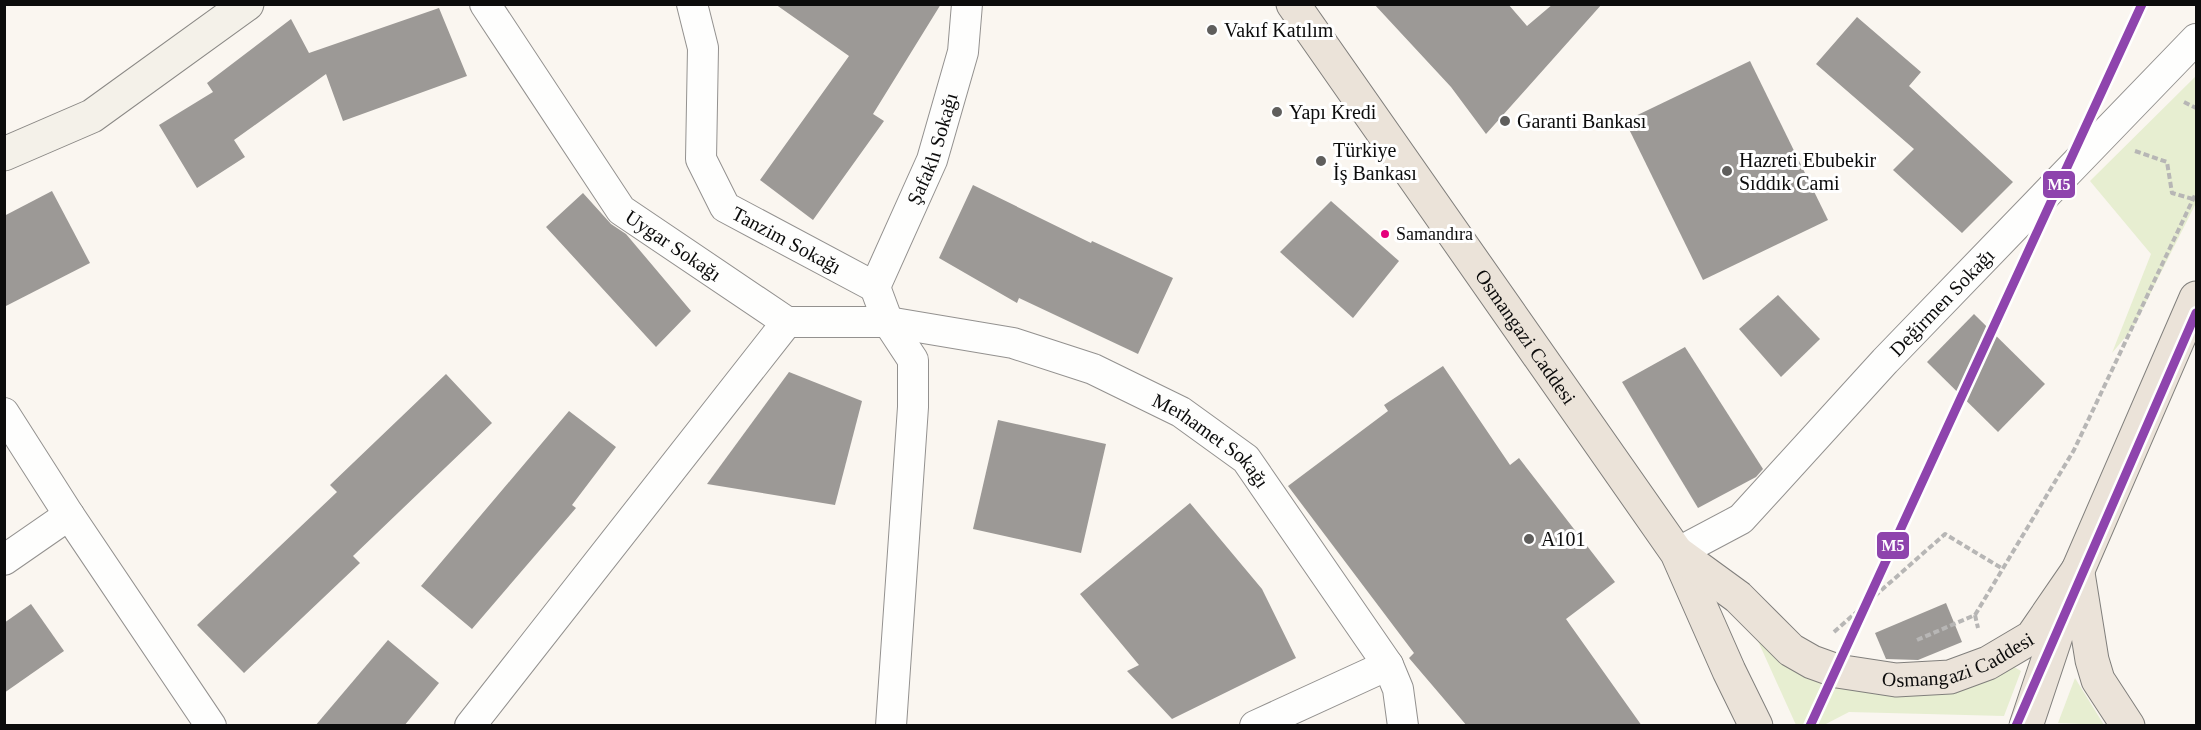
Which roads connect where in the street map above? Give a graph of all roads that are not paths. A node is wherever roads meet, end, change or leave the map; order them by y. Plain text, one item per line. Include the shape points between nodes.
1 (246, 4) edge
2 (485, 4) edge
3 (692, 4) edge
4 (967, 4) edge
5 (1293, 4) edge
6 (2196, 39) edge
7 (4, 154) edge
8 (875, 287) junction
9 (2196, 298) edge
10 (787, 322) junction
11 (888, 322) junction
12 (4, 413) edge
13 (69, 515) junction
14 (1677, 553) junction
15 (4, 560) edge
16 (2078, 570) junction
17 (1388, 665) junction
18 (211, 726) edge
19 (470, 726) edge
20 (891, 726) edge
21 (1255, 726) edge
22 (1403, 726) edge
23 (1756, 726) edge
24 (2026, 726) edge
25 (2128, 726) edge

1 - 7 main road via 92,116
2 - 10 street, Uygar Sokağı via 621,210
3 - 8 street, Tanzim Sokağı via 703,48 701,159 726,207
4 - 8 street, Şafaklı Sokağı via 963,52 932,160
5 - 14 main road, Osmangazi Caddesi
6 - 14 street, Değirmen Sokağı via 1885,361 1741,519
8 - 11 street
9 - 16 main road
10 - 11 street
10 - 19 street
11 - 17 street, Merhamet Sokağı via 1013,343 1093,369 1181,412 1246,459
11 - 20 street via 913,360
12 - 13 street
13 - 15 street
13 - 18 street
14 - 16 main road, Osmangazi Caddesi via 1738,597 1791,650 1837,670 1896,680 1950,677 1988,663 2032,636
14 - 23 main road, Osmangazi Caddesi
16 - 24 main road, Osmangazi Caddesi
16 - 25 main road via 2098,680
17 - 21 street
17 - 22 street, Merhamet Sokağı via 1398,689

